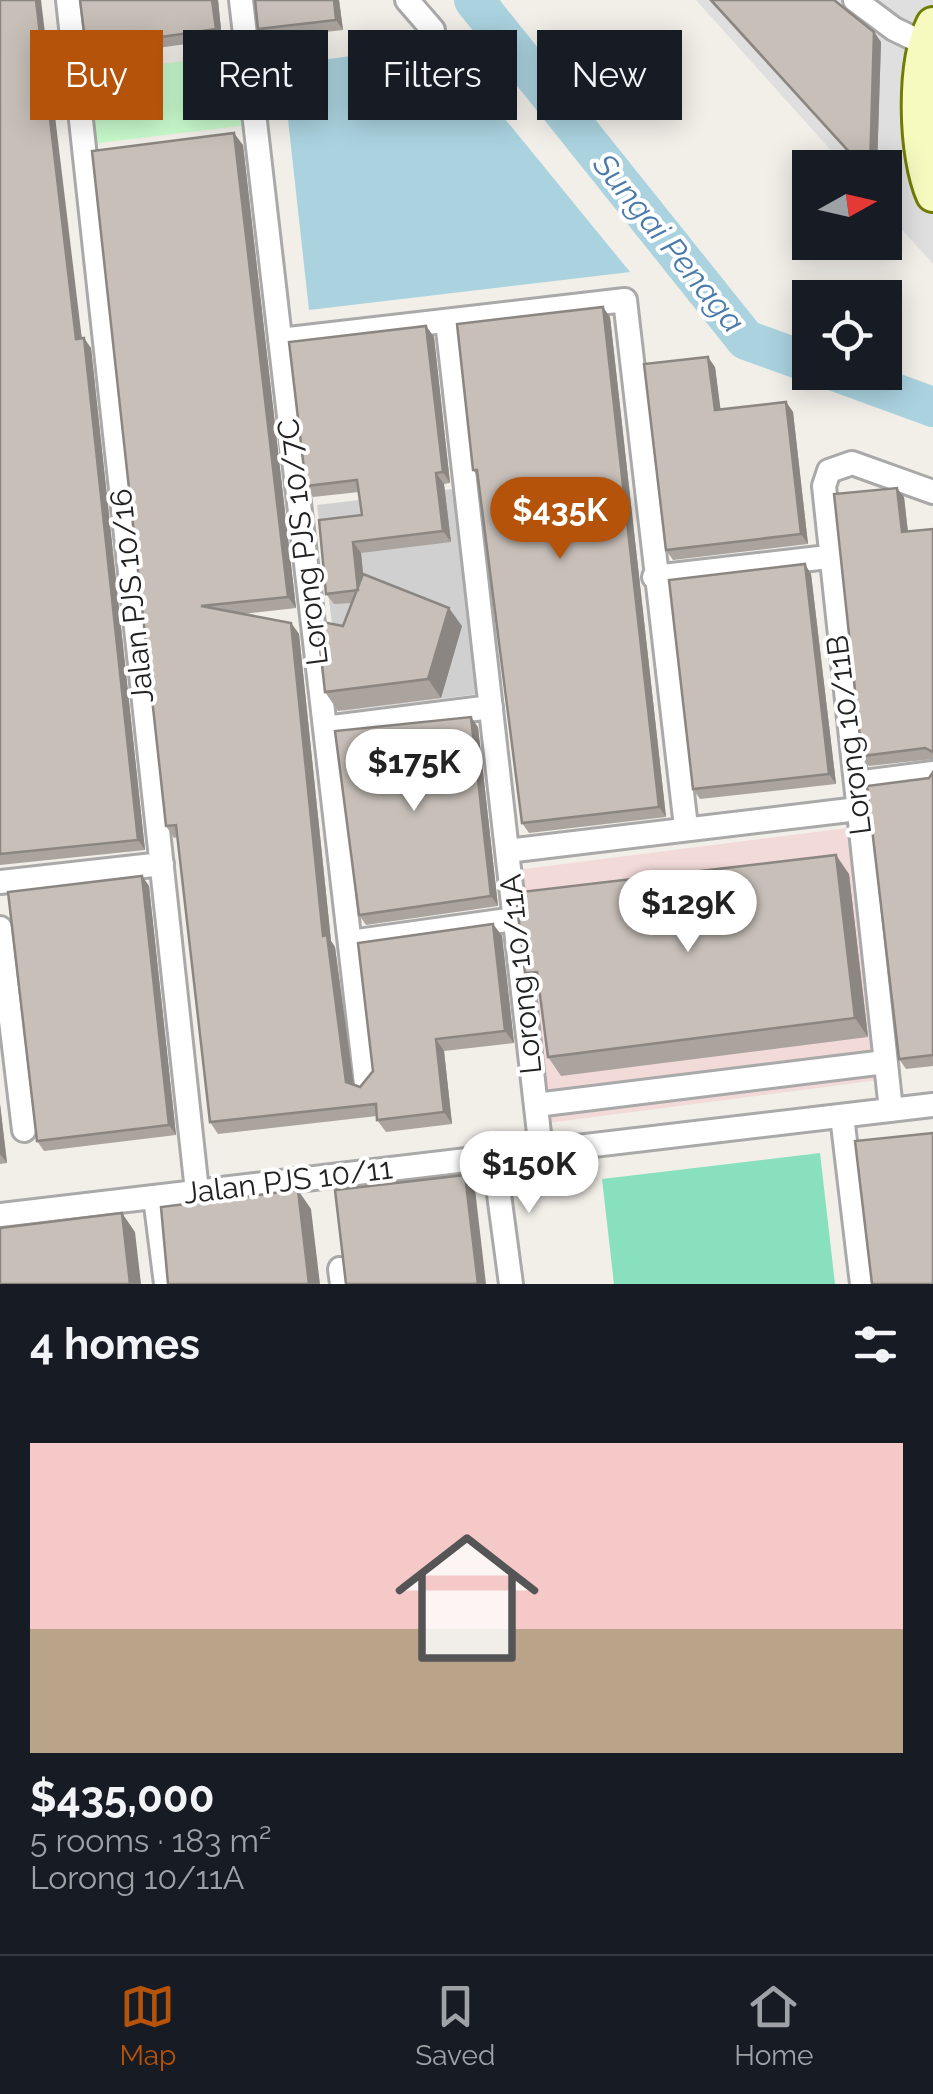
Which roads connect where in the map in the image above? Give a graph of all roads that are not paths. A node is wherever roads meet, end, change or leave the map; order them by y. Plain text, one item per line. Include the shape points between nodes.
1 (68, 0) edge
2 (241, 0) edge
3 (407, 0) edge
4 (855, 0) edge
5 (433, 30) dead end
6 (928, 33) edge
7 (933, 196) edge
8 (447, 321) junction
9 (280, 340) junction
10 (933, 492) edge
11 (828, 557) junction
12 (654, 577) junction
13 (491, 707) junction
14 (325, 728) junction
15 (933, 773) edge
16 (856, 784) junction
17 (858, 809) junction
18 (686, 827) junction
19 (507, 850) junction
20 (162, 864) junction
21 (0, 882) edge
22 (520, 904) junction
23 (0, 928) edge
24 (350, 942) junction
25 (886, 1062) junction
26 (366, 1084) edge
27 (536, 1105) junction
28 (933, 1105) edge
29 (891, 1110) junction
30 (842, 1116) junction
31 (24, 1130) dead end
32 (541, 1151) junction
33 (494, 1156) junction
34 (197, 1192) junction
35 (156, 1196) junction
36 (0, 1215) edge
37 (166, 1284) edge
38 (511, 1284) edge
39 (862, 1284) edge

1 - 20 street, Jalan PJS 10/16
2 - 9 street, Lorong PJS 10/7C
3 - 5 street
4 - 6 street via 894,29
6 - 7 street via 919,128
8 - 9 street
8 - 12 street via 625,300
8 - 13 street, Lorong 10/11A
9 - 14 street, Lorong PJS 10/7C
10 - 11 street, Lorong 10/11B via 852,462 839,464 824,486
11 - 12 street
11 - 16 street, Lorong 10/11B
12 - 18 street
13 - 14 street
13 - 19 street, Lorong 10/11A
14 - 24 street, Lorong PJS 10/7C
15 - 16 street
16 - 17 street, Lorong 10/11B
17 - 18 street
17 - 25 street, Lorong 10/11B via 854,858
18 - 19 street
19 - 22 street, Lorong 10/11A
20 - 21 street
20 - 34 street, Jalan PJS 10/16
22 - 24 street
22 - 27 street, Lorong 10/11A
23 - 31 street
24 - 26 street, Lorong PJS 10/7C
25 - 27 street
25 - 29 street, Lorong 10/11B
27 - 32 street, Lorong 10/11A
28 - 29 street, Jalan PJS 10/11
29 - 30 street, Jalan PJS 10/11
30 - 32 street, Jalan PJS 10/11
30 - 39 street
32 - 33 street, Jalan PJS 10/11
33 - 34 street, Jalan PJS 10/11
33 - 38 street
34 - 35 street, Jalan PJS 10/11
35 - 36 street, Jalan PJS 10/11
35 - 37 street

